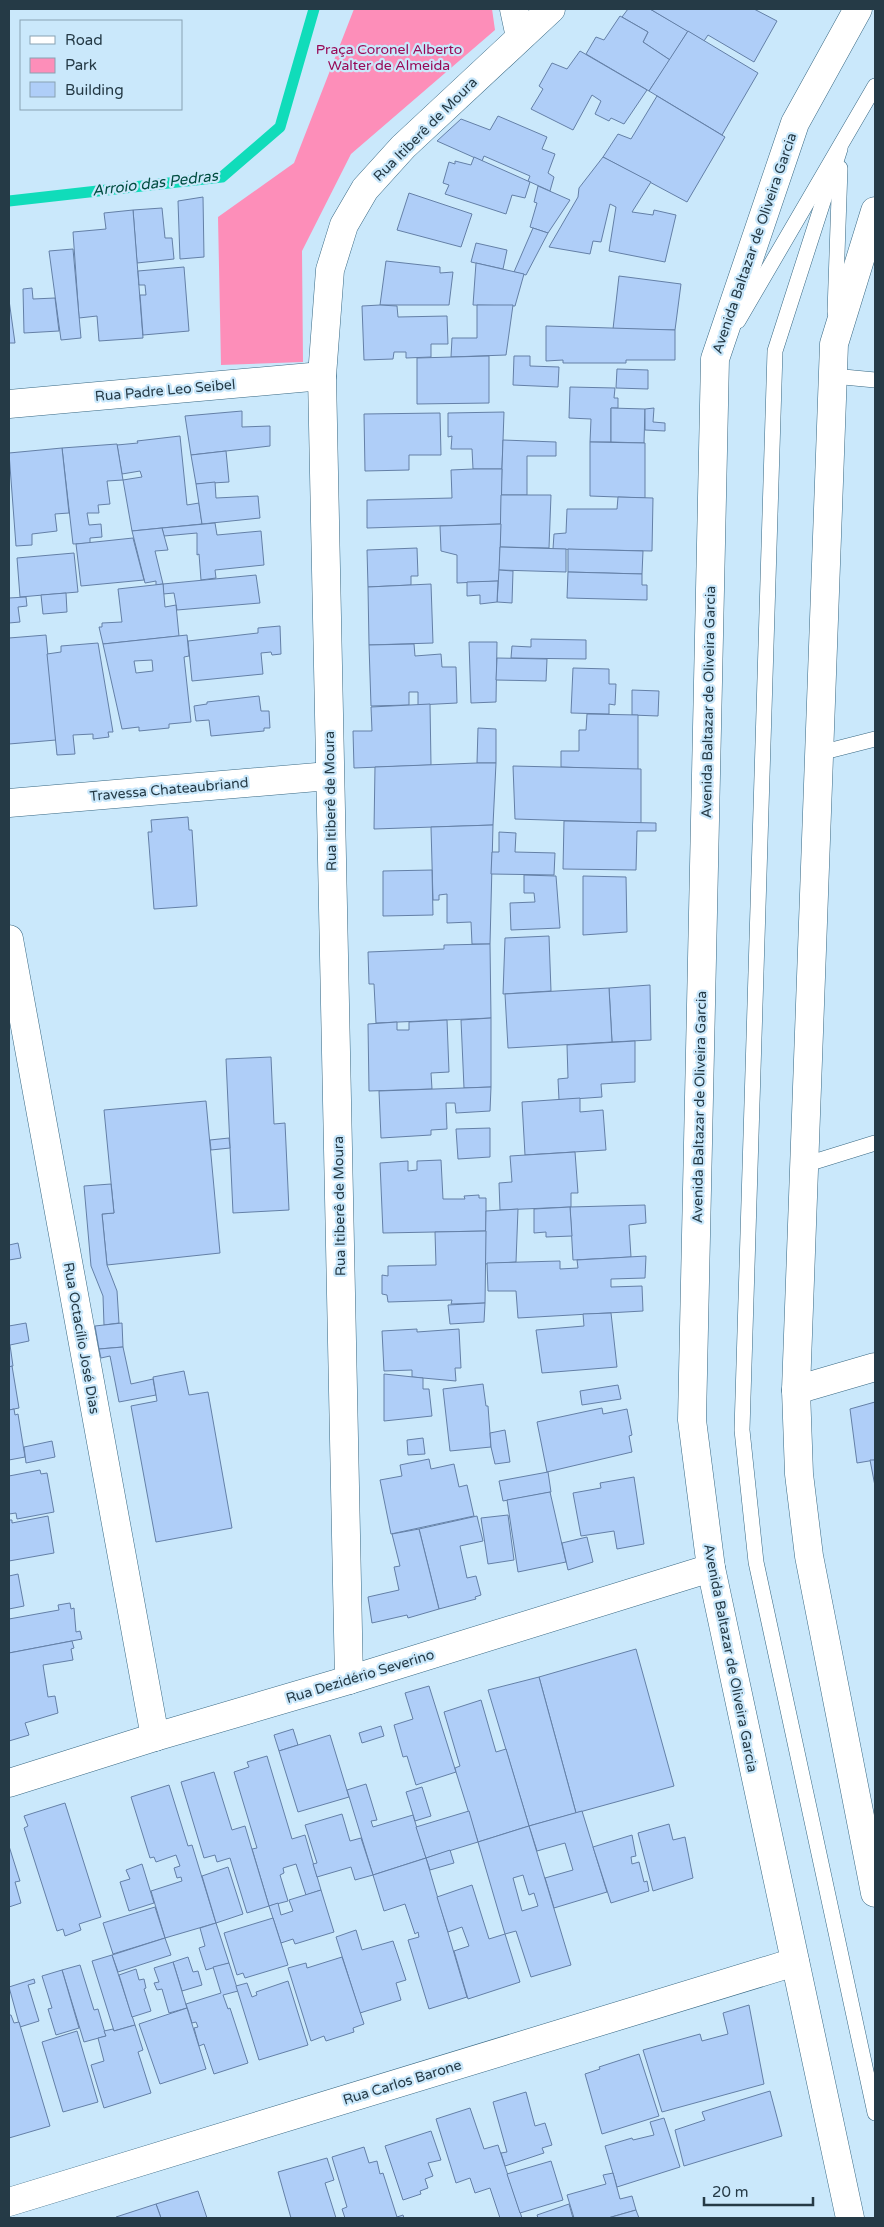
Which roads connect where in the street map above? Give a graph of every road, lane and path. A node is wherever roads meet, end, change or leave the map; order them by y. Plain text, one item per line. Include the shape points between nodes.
1 (514, 9) edge
2 (551, 9) edge
3 (858, 9) edge
4 (520, 37) junction
5 (875, 86) edge
6 (840, 149) junction
7 (875, 211) edge
8 (834, 344) junction
9 (715, 359) junction
10 (322, 376) junction
11 (833, 376) junction
12 (875, 380) edge
13 (9, 404) edge
14 (875, 739) edge
15 (820, 753) junction
16 (329, 776) junction
17 (9, 803) edge
18 (9, 939) edge
19 (875, 1142) edge
20 (804, 1165) junction
21 (875, 1367) edge
22 (796, 1390) junction
23 (711, 1568) junction
24 (349, 1680) junction
25 (154, 1737) junction
26 (9, 1783) edge
27 (875, 1893) edge
28 (795, 1962) junction
29 (875, 2113) edge
30 (9, 2202) edge
31 (850, 2218) edge

1 - 4 street
2 - 4 street, Rua Itiberê de Moura
3 - 9 street, Avenida Baltazar de Oliveira Garcia via 795,123
4 - 10 street, Rua Itiberê de Moura via 403,147 366,190 344,225 330,270
5 - 6 lane
6 - 8 lane
6 - 9 lane
6 - 29 lane via 775,351 742,1430 756,1562
7 - 8 street
8 - 11 street
9 - 23 street, Avenida Baltazar de Oliveira Garcia via 692,1420
10 - 13 street, Rua Padre Leo Seibel
10 - 16 street, Rua Itiberê de Moura
11 - 12 lane
11 - 15 street
14 - 15 lane
15 - 20 street
16 - 17 street, Travessa Chateaubriand
16 - 24 street, Rua Itiberê de Moura
18 - 25 street, Rua Octacílio José Dias
19 - 20 lane
20 - 22 street
21 - 22 street
22 - 27 street via 799,1474 809,1556
23 - 24 street, Rua Dezidério Severino
23 - 28 street, Avenida Baltazar de Oliveira Garcia
24 - 25 street, Rua Dezidério Severino
25 - 26 street, Rua Dezidério Severino
28 - 30 street, Rua Carlos Barone
28 - 31 street, Avenida Baltazar de Oliveira Garcia

